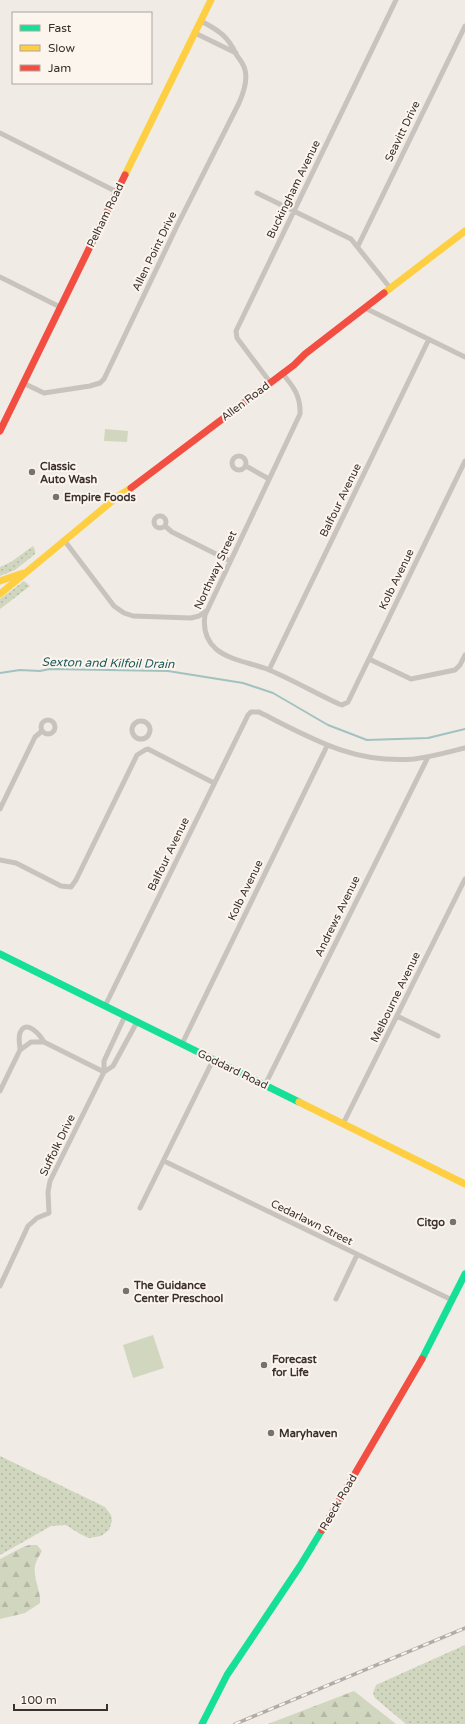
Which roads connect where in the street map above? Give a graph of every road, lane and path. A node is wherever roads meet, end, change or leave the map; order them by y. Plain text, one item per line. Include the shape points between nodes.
1 (211, 0) edge
2 (396, 0) edge
3 (200, 21) junction
4 (465, 26) edge
5 (195, 32) junction
6 (236, 53) junction
7 (0, 133) edge
8 (117, 192) junction
9 (257, 193) dead end
10 (293, 211) junction
11 (465, 231) edge
12 (358, 246) junction
13 (0, 277) edge
14 (391, 288) junction
15 (60, 307) junction
16 (365, 308) junction
17 (429, 339) junction
18 (465, 357) edge
19 (282, 373) junction
20 (270, 382) junction
21 (23, 383) junction
22 (2, 422) edge
23 (0, 431) edge
24 (465, 461) edge
25 (246, 466) dead end
26 (269, 479) junction
27 (165, 526) dead end
28 (64, 540) junction
29 (230, 561) junction
30 (27, 572) junction
31 (0, 581) edge
32 (0, 594) edge
33 (206, 610) junction
34 (465, 655) edge
35 (369, 659) junction
36 (269, 670) junction
37 (344, 704) joint
38 (42, 731) dead end
39 (143, 740) dead end
40 (327, 746) junction
41 (465, 748) edge
42 (145, 750) junction
43 (428, 757) junction
44 (214, 782) junction
45 (0, 809) edge
46 (0, 860) edge
47 (465, 879) edge
48 (0, 954) edge
49 (105, 1006) junction
50 (125, 1016) junction
51 (397, 1016) junction
52 (137, 1022) junction
53 (438, 1036) dead end
54 (44, 1042) junction
55 (182, 1044) junction
56 (20, 1050) junction
57 (213, 1060) junction
58 (104, 1072) junction
59 (265, 1085) junction
60 (0, 1091) edge
61 (343, 1124) junction
62 (164, 1161) junction
63 (465, 1184) edge
64 (140, 1208) dead end
65 (357, 1255) junction
66 (465, 1274) edge
67 (0, 1286) edge
68 (336, 1299) dead end
69 (452, 1300) junction
70 (202, 1724) edge

1 - 3 main road, Pelham Road
2 - 10 street, Buckingham Avenue
3 - 5 main road, Pelham Road
3 - 6 street, Allen Point Drive via 222,34 234,46
4 - 12 street, Seavitt Drive
5 - 6 street
5 - 8 main road, Pelham Road
6 - 21 street, Allen Point Drive via 245,70 241,99 104,379 90,386 44,393
7 - 8 street
8 - 15 main road, Pelham Road
9 - 10 street
10 - 12 street via 351,239
10 - 20 street, Buckingham Avenue via 235,332
11 - 14 main road, Allen Road
12 - 14 street
13 - 15 street
14 - 16 main road, Allen Road
15 - 21 main road, Pelham Road
16 - 17 street
16 - 19 main road, Allen Road
17 - 18 street
17 - 36 street, Balfour Avenue
19 - 20 main road, Allen Road
19 - 26 street, Northway Street via 297,393 300,414
20 - 28 main road, Allen Road
21 - 22 main road, Pelham Road
22 - 23 main road, Pelham Road
24 - 35 street, Kolb Avenue
25 - 26 street
26 - 29 street, Northway Street
27 - 29 street
28 - 30 main road, Allen Road
28 - 33 street via 114,606 124,613 133,616 191,618
29 - 33 street, Northway Street
30 - 31 main road, Allen Road
30 - 32 main road, Allen Road
33 - 36 street, Northway Street via 204,628 215,648 226,656
34 - 35 street via 455,670 411,679
35 - 37 street, Kolb Avenue via 348,702
36 - 37 street, Northway Street via 339,704
38 - 45 street via 35,738
39 - 42 street
40 - 43 street via 350,754 375,758 401,760
40 - 44 street, Balfour Avenue via 259,712 251,712
40 - 55 street, Kolb Avenue
41 - 43 street
42 - 44 street via 148,749
42 - 46 street via 137,755 71,887 64,887 16,863
43 - 59 street, Andrews Avenue
44 - 49 street, Balfour Avenue
47 - 51 street, Melbourne Avenue
48 - 49 main road, Goddard Road
49 - 50 main road, Goddard Road
50 - 52 main road, Goddard Road
50 - 58 street, Suffolk Drive via 104,1061
51 - 53 street
51 - 61 street, Melbourne Avenue
52 - 55 main road, Goddard Road
52 - 58 street, Suffolk Drive via 113,1066
54 - 56 street via 31,1042
54 - 56 street via 39,1034 29,1027 24,1028 20,1033
54 - 58 street
55 - 57 main road, Goddard Road
56 - 60 street
57 - 59 main road, Goddard Road
57 - 62 street
58 - 67 street, Suffolk Drive via 50,1181 49,1213 37,1218 28,1226
59 - 61 main road, Goddard Road
61 - 63 main road, Goddard Road
62 - 64 street
62 - 65 street, Cedarlawn Street
65 - 68 street
65 - 69 street, Cedarlawn Street
66 - 69 main road, Reeck Road
69 - 70 main road, Reeck Road via 389,1417 296,1571 228,1675

